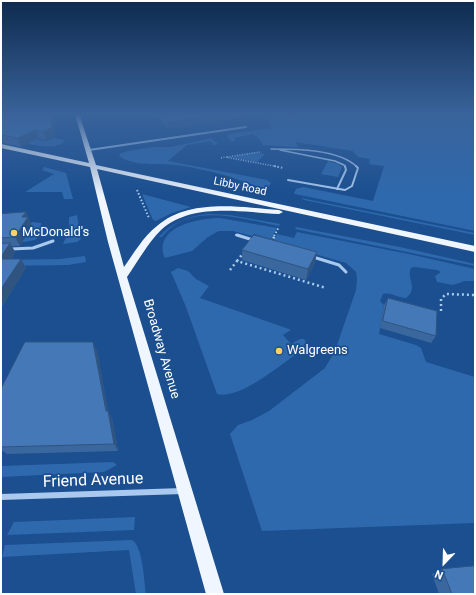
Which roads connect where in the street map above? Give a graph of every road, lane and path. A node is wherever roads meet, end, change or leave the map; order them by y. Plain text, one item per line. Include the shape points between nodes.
1 (86, 142) edge
2 (145, 142) edge
3 (1, 146) edge
4 (89, 150) junction
5 (260, 153) dead end
6 (225, 157) dead end
7 (262, 158) dead end
8 (258, 163) dead end
9 (94, 166) junction
10 (288, 180) dead end
11 (337, 190) junction
12 (144, 191) dead end
13 (313, 214) junction
14 (150, 223) dead end
15 (279, 227) dead end
16 (236, 235) dead end
17 (267, 239) edge
18 (54, 241) dead end
19 (256, 241) edge
20 (9, 249) edge
21 (475, 249) edge
22 (306, 255) edge
23 (230, 270) dead end
24 (346, 272) dead end
25 (123, 275) junction
26 (326, 288) dead end
27 (475, 295) edge
28 (441, 311) dead end
29 (185, 491) junction
30 (1, 497) edge
31 (215, 594) edge

1 - 4 main road, Broadway Avenue
2 - 4 street
3 - 9 main road, Libby Road
4 - 9 main road, Broadway Avenue
5 - 6 path
7 - 8 path
9 - 13 main road, Libby Road
9 - 25 main road, Broadway Avenue via 112,242
10 - 11 lane
11 - 11 lane via 345,190 352,186 358,168 350,161 294,149 270,149 342,163 346,170
12 - 14 path via 137,189
13 - 21 main road, Libby Road
13 - 25 main road via 216,209 181,215 165,223 155,232
15 - 17 path via 272,241
16 - 19 lane
18 - 20 lane via 33,248
22 - 24 lane via 339,265
23 - 26 path via 236,261
25 - 29 main road, Broadway Avenue
27 - 28 path via 446,294 441,299
29 - 30 street, Friend Avenue
29 - 31 main road, Broadway Avenue

